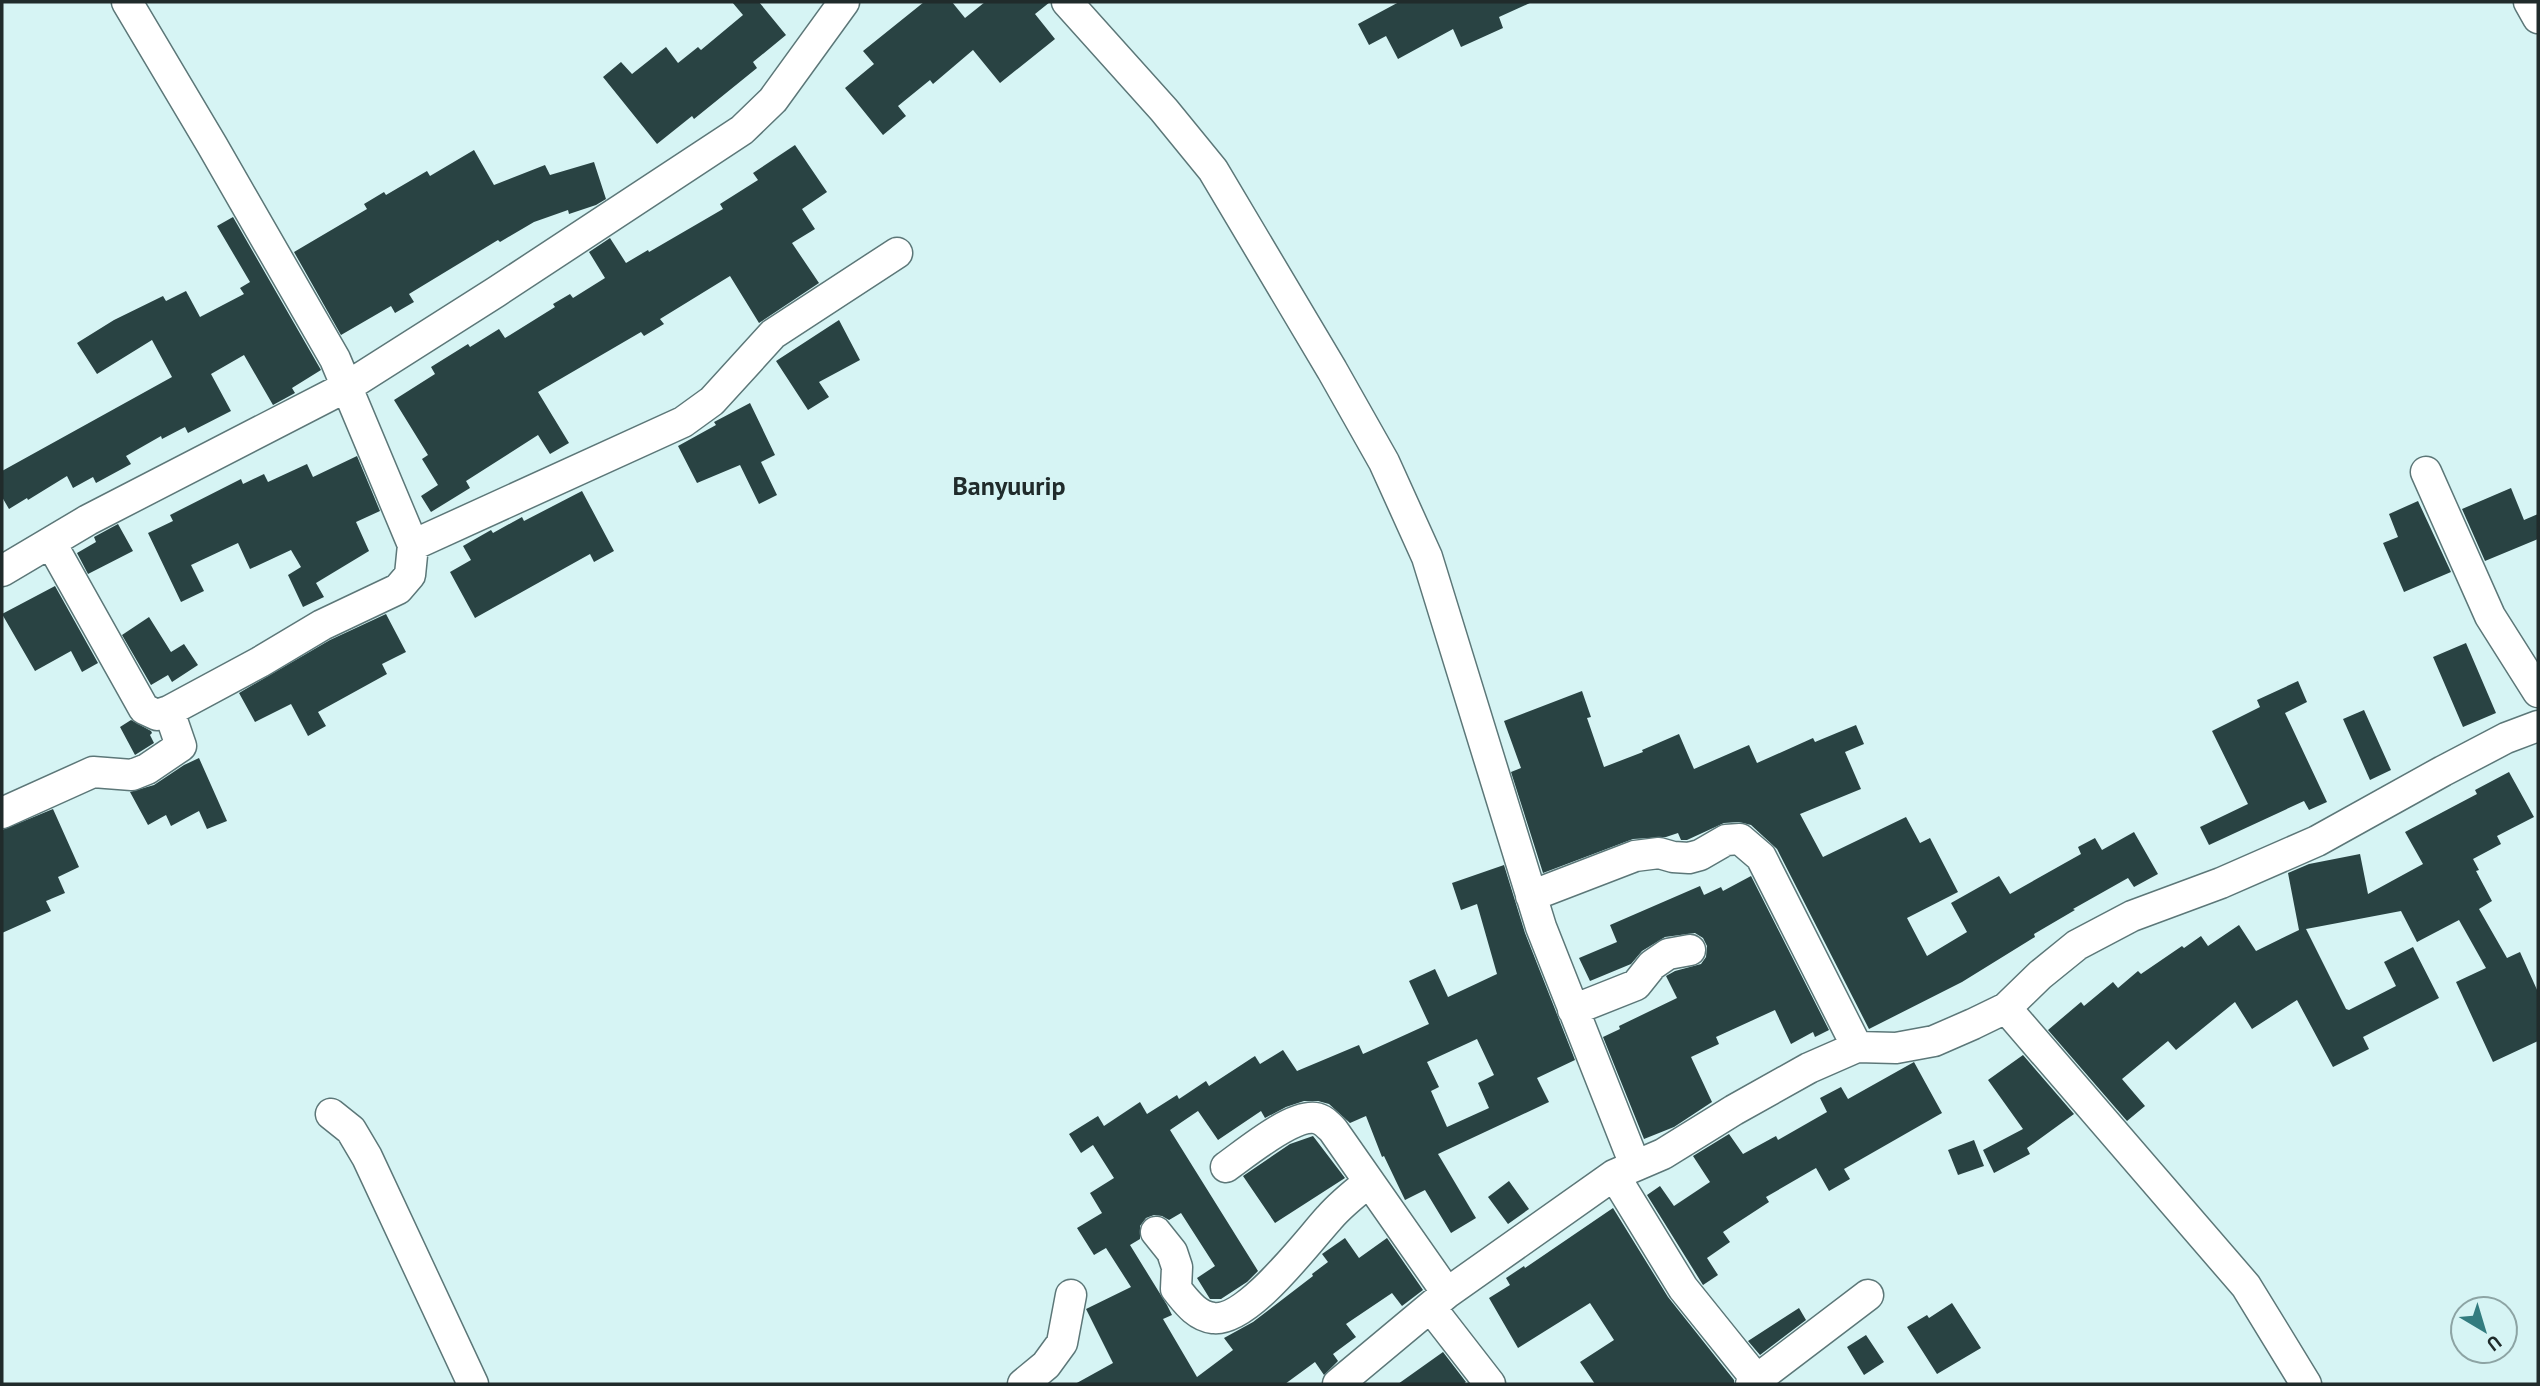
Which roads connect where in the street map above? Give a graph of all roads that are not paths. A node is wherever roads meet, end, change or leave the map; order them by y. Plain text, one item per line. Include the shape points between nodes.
1 (844, 2) edge
2 (1067, 2) edge
3 (2529, 2) edge
4 (136, 5) edge
5 (2538, 18) edge
6 (897, 253) dead end
7 (348, 386) junction
8 (2426, 472) dead end
9 (51, 543) junction
10 (413, 545) junction
11 (2, 571) edge
12 (2538, 692) edge
13 (169, 711) junction
14 (2538, 726) edge
15 (2, 813) edge
16 (1531, 896) junction
17 (1690, 950) dead end
18 (2006, 1008) junction
19 (1573, 1010) junction
20 (1857, 1047) junction
21 (331, 1114) dead end
22 (1226, 1167) dead end
23 (1625, 1170) junction
24 (1369, 1182) junction
25 (1156, 1231) dead end
26 (1071, 1295) dead end
27 (1868, 1295) dead end
28 (1439, 1301) junction
29 (1754, 1382) edge
30 (473, 1384) edge
31 (1023, 1384) edge
32 (1338, 1384) edge
33 (1490, 1384) edge
34 (2306, 1384) edge

1 - 7 street via 773,100 742,130
2 - 16 street via 1213,170 1384,463 1427,556
3 - 5 street
4 - 7 street
6 - 10 street via 774,334 712,401 683,422
7 - 9 street
7 - 10 street
8 - 12 street via 2490,616
9 - 11 street
9 - 13 street via 145,711 157,715
10 - 13 street via 410,575 397,589 322,625
13 - 15 street via 181,746 147,769 132,775 93,772
14 - 18 street via 2506,738 2317,841 2132,916 2077,945
16 - 19 street
16 - 20 street via 1635,856 1659,853 1689,858 1726,840 1740,839 1761,857
17 - 19 street via 1668,954 1636,985
18 - 20 street via 1934,1041 1896,1048
18 - 34 street via 2246,1286
19 - 23 street
20 - 23 street via 1799,1074 1663,1154
21 - 30 street via 351,1130 367,1157
22 - 24 street via 1291,1124 1315,1118 1333,1130
23 - 28 street
23 - 29 street via 1683,1288
24 - 25 street via 1345,1200 1272,1283 1224,1318 1199,1313 1176,1289 1172,1252
24 - 28 street
26 - 31 street via 1062,1343 1046,1365
27 - 29 street
28 - 32 street
28 - 33 street

